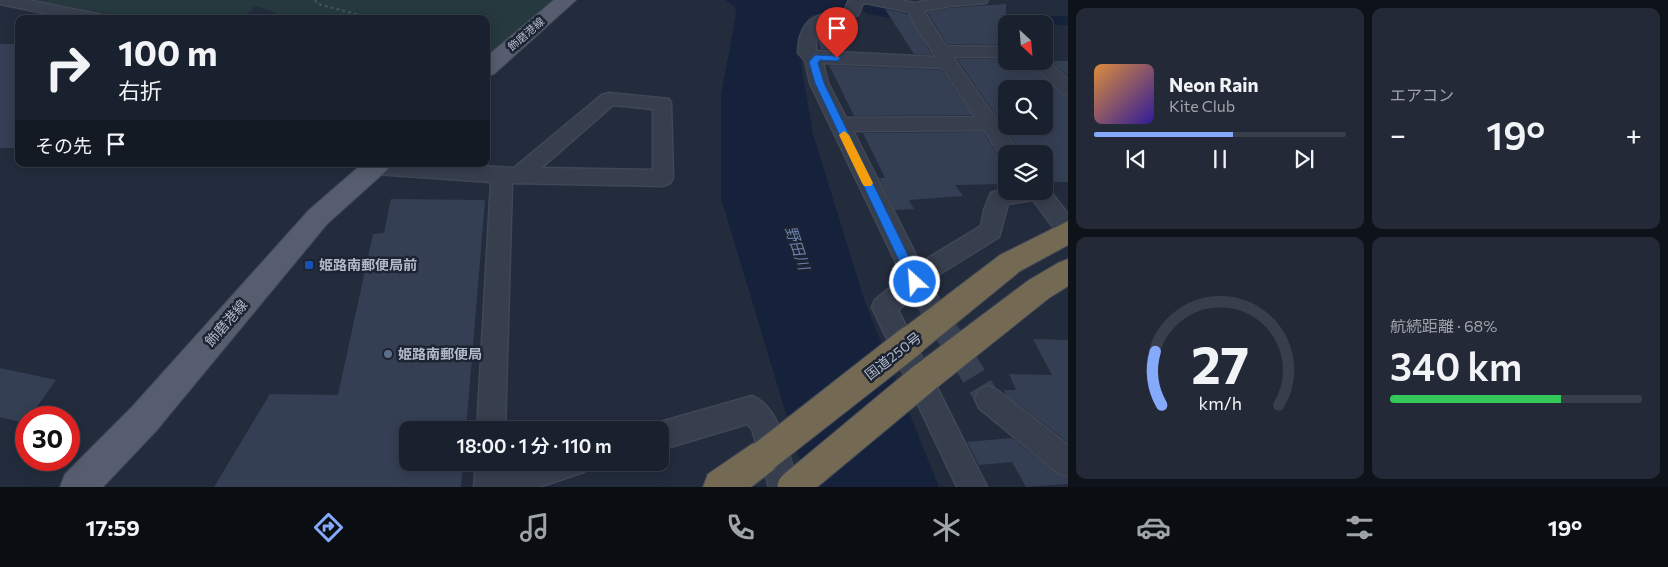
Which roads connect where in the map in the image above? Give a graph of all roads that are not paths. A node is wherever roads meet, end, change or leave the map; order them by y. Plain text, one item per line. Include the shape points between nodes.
1 (3, 0) edge
2 (566, 0) edge
3 (872, 0) edge
4 (980, 0) edge
5 (857, 4) edge
6 (915, 8) junction
7 (78, 15) edge
8 (998, 53) edge
9 (944, 57) junction
10 (816, 60) junction
11 (490, 66) edge
12 (1048, 70) edge
13 (1068, 89) edge
14 (988, 123) junction
15 (840, 125) junction
16 (1004, 145) edge
17 (374, 167) edge
18 (403, 167) edge
19 (510, 175) junction
20 (999, 200) edge
21 (1045, 200) edge
22 (1068, 231) edge
23 (1068, 271) edge
24 (918, 287) junction
25 (988, 399) tunnel mouth
26 (492, 421) edge
27 (669, 433) edge
28 (1068, 463) edge
29 (490, 471) edge
30 (544, 471) edge
31 (78, 487) edge
32 (491, 487) edge
33 (721, 487) edge
34 (784, 487) edge
35 (793, 487) edge
36 (972, 487) edge

1 - 7 street
2 - 11 main road, 飾磨港線
3 - 6 street
4 - 6 street via 949,1
5 - 10 street via 812,25 806,40 807,53
6 - 9 street
8 - 9 street
9 - 10 street via 818,57
9 - 14 street
10 - 15 street via 813,62 819,83
12 - 13 street
14 - 15 street
14 - 16 street
15 - 24 street
17 - 31 main road, 飾磨港線 via 318,217 144,419
18 - 19 street
19 - 19 street via 663,178 662,103 609,99
19 - 26 street
20 - 24 street via 991,231 933,266
21 - 22 street
22 - 33 highway, 国道250号, bridge via 1010,263
23 - 35 highway, bridge via 924,378
24 - 36 street via 884,307
25 - 28 street
27 - 34 street via 752,409 763,422
29 - 32 street
30 - 32 street

